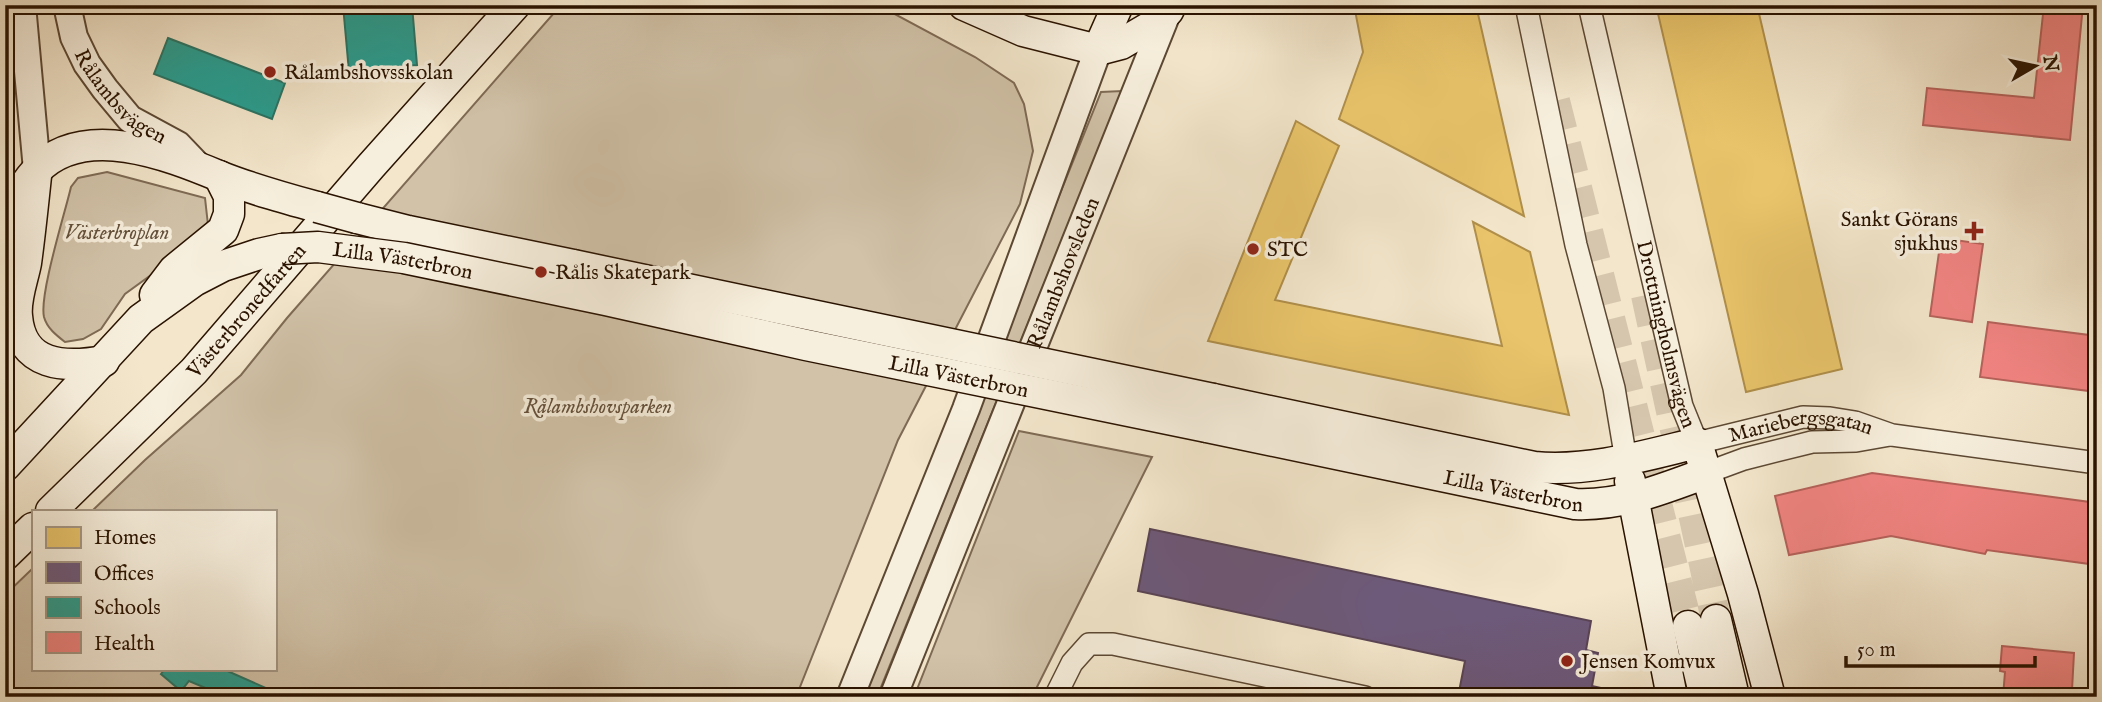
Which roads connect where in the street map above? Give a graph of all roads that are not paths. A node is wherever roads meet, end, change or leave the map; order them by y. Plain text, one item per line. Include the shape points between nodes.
1 (22, 5) edge
2 (67, 5) edge
3 (516, 5) edge
4 (964, 5) edge
5 (1118, 5) edge
6 (1526, 5) edge
7 (1589, 5) edge
8 (1164, 7) edge
9 (1098, 50) junction
10 (37, 170) junction
11 (210, 172) junction
12 (5, 222) edge
13 (141, 320) junction
14 (104, 361) junction
15 (1210, 413) junction
16 (1892, 435) junction
17 (1697, 443) junction
18 (1626, 460) junction
19 (2097, 463) edge
20 (5, 466) edge
21 (1706, 473) junction
22 (1633, 499) junction
23 (52, 510) edge
24 (32, 529) edge
25 (5, 555) edge
26 (850, 697) edge
27 (893, 697) edge
28 (1055, 697) edge
29 (1365, 697) edge
30 (1672, 697) edge
31 (1705, 697) edge
32 (1734, 697) edge
33 (1770, 697) edge

1 - 10 street
2 - 11 street, Rålambsvägen via 74,37 87,64 130,119 178,145
3 - 23 main road, Västerbronedfarten via 194,371
4 - 9 main road via 1023,31
5 - 9 main road, Rålambshovsleden
6 - 18 street via 1576,245 1614,388
7 - 17 street, Drottningholmsvägen via 1682,406
8 - 9 main road via 1150,27 1121,44
8 - 27 street, Rålambshovsleden
9 - 26 street, Rålambshovsleden via 966,409
10 - 11 main road via 66,152 110,145 138,148
10 - 12 main road
10 - 14 main road via 17,315 21,332 46,361 66,365
11 - 13 main road via 229,196 223,230 174,270
11 - 15 main road, Lilla Västerbron, bridge via 408,231
13 - 14 main road
13 - 15 main road, Lilla Västerbron, bridge via 204,276 259,254 318,247 404,258 806,345
14 - 20 main road
15 - 18 main road, Lilla Västerbron via 1534,467 1561,470
15 - 22 main road, Lilla Västerbron via 1575,504
16 - 17 street, Mariebergsgatan via 1856,422 1803,417
16 - 19 street, Mariebergsgatan
16 - 21 street, Mariebergsgatan via 1812,442
17 - 18 main road, Mariebergsgatan
17 - 21 main road, Drottningholmsvägen
18 - 22 main road
21 - 22 main road, Mariebergsgatan
21 - 33 main road, Drottningholmsvägen
22 - 30 main road
24 - 25 main road
28 - 29 street via 1072,663 1089,644 1112,644
31 - 32 main road via 1702,623

